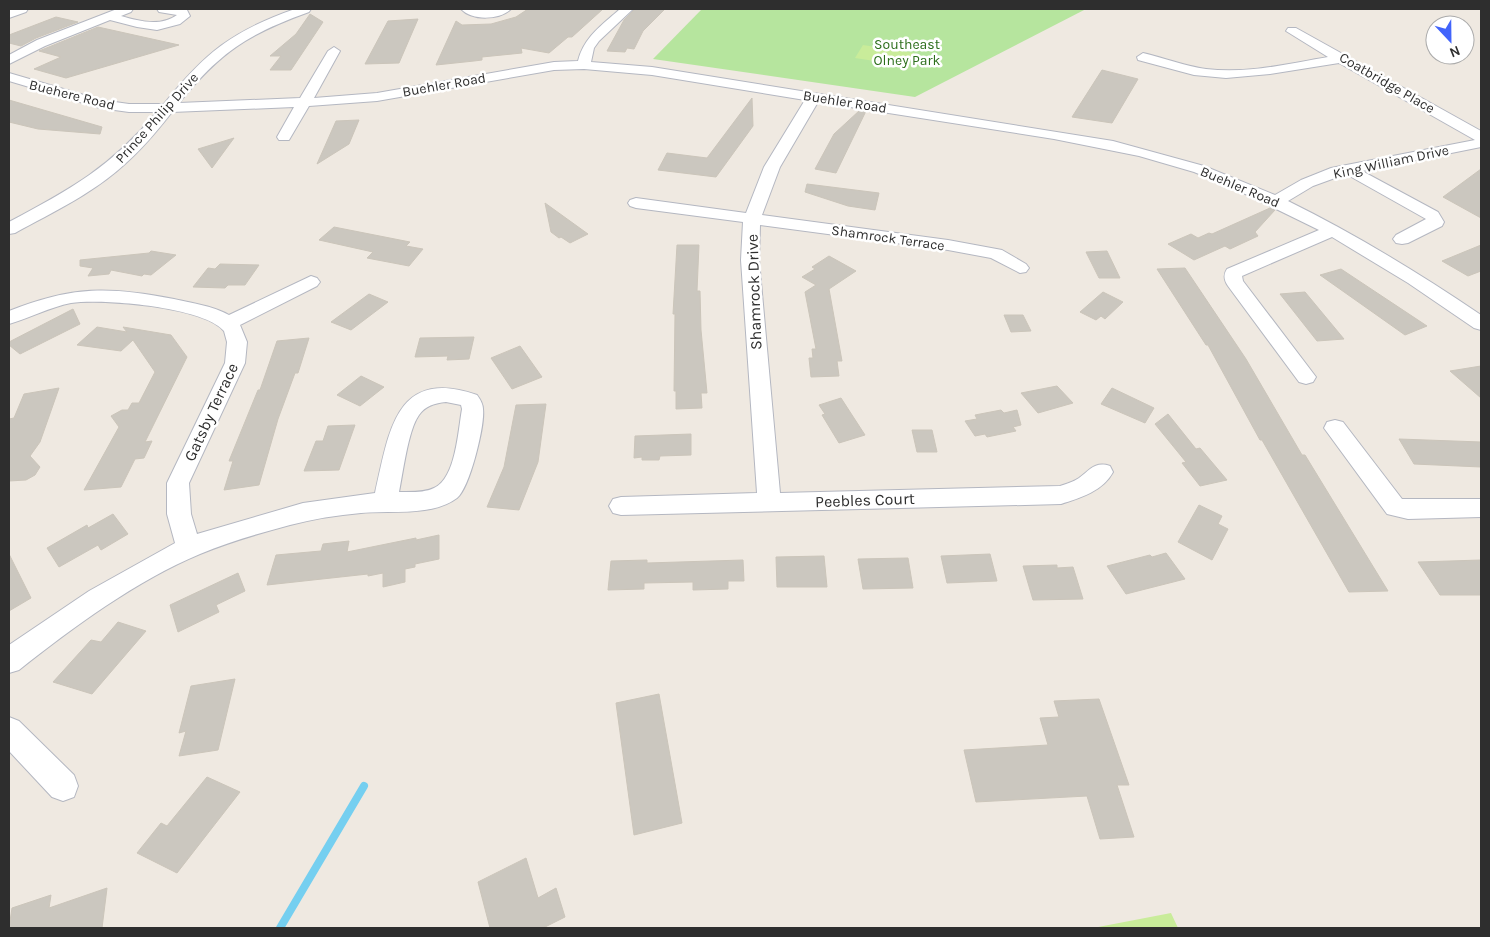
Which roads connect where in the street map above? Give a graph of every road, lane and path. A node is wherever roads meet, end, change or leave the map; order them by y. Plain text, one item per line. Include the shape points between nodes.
1 (22, 9) edge
2 (127, 9) edge
3 (163, 9) edge
4 (305, 9) edge
5 (467, 9) edge
6 (505, 9) edge
7 (627, 9) edge
8 (9, 14) edge
9 (108, 16) junction
10 (1292, 31) dead end
11 (334, 51) dead end
12 (1143, 57) dead end
13 (1344, 58) junction
14 (9, 60) edge
15 (584, 65) junction
16 (9, 77) edge
17 (814, 97) junction
18 (304, 102) junction
19 (167, 108) junction
20 (1481, 136) edge
21 (284, 137) dead end
22 (1481, 143) edge
23 (1348, 168) junction
24 (1276, 201) junction
25 (636, 203) dead end
26 (752, 218) junction
27 (9, 229) edge
28 (1334, 230) junction
29 (1402, 239) dead end
30 (1020, 268) dead end
31 (311, 282) dead end
32 (9, 318) edge
33 (229, 323) junction
34 (1481, 324) edge
35 (1306, 378) dead end
36 (1335, 428) dead end
37 (1102, 472) dead end
38 (385, 502) junction
39 (769, 503) junction
40 (621, 506) dead end
41 (1481, 508) edge
42 (190, 548) junction
43 (9, 661) edge
44 (9, 731) edge
45 (63, 786) dead end

1 - 8 street
2 - 9 street
3 - 9 street via 184,16 157,26
4 - 19 street, Prince Philip Drive via 278,18 221,51
5 - 6 street via 482,14
7 - 15 street via 594,39
9 - 14 street via 41,43
10 - 13 street, Coatbridge Place
11 - 18 street
12 - 13 street via 1188,70 1226,74
13 - 20 street, Coatbridge Place
15 - 17 street, Buehler Road via 652,71
15 - 18 street, Buehler Road via 537,68 377,97
16 - 19 street, Buehere Road via 100,104
17 - 24 street, Buehler Road via 1110,145 1198,169
17 - 26 street, Shamrock Drive via 772,167
18 - 19 street, Buehler Road
18 - 21 street
19 - 27 street, Prince Philip Drive via 133,149 113,167 80,190
22 - 23 street, King William Drive
23 - 24 street, King William Drive via 1307,183
23 - 29 street via 1432,216 1436,222
24 - 28 street, Buehler Road
25 - 26 street, Shamrock Terrace
26 - 30 street, Shamrock Terrace via 948,245 996,254
26 - 39 street, Shamrock Drive via 750,260
28 - 34 street, Buehler Road
28 - 35 street via 1233,273 1234,282
31 - 33 street
32 - 33 street via 41,305 93,295 119,296 198,310
33 - 42 street, Gatsby Terrace via 239,346 235,363 178,483 179,514
36 - 41 street via 1395,507 1408,510
37 - 39 street, Peebles Court via 1085,486 1061,495
38 - 38 street via 410,411 431,396 458,395 470,400 473,409 458,480 449,491 419,502
38 - 42 street via 295,514 243,528
39 - 40 street, Peebles Court
42 - 43 street via 115,586
44 - 45 street

